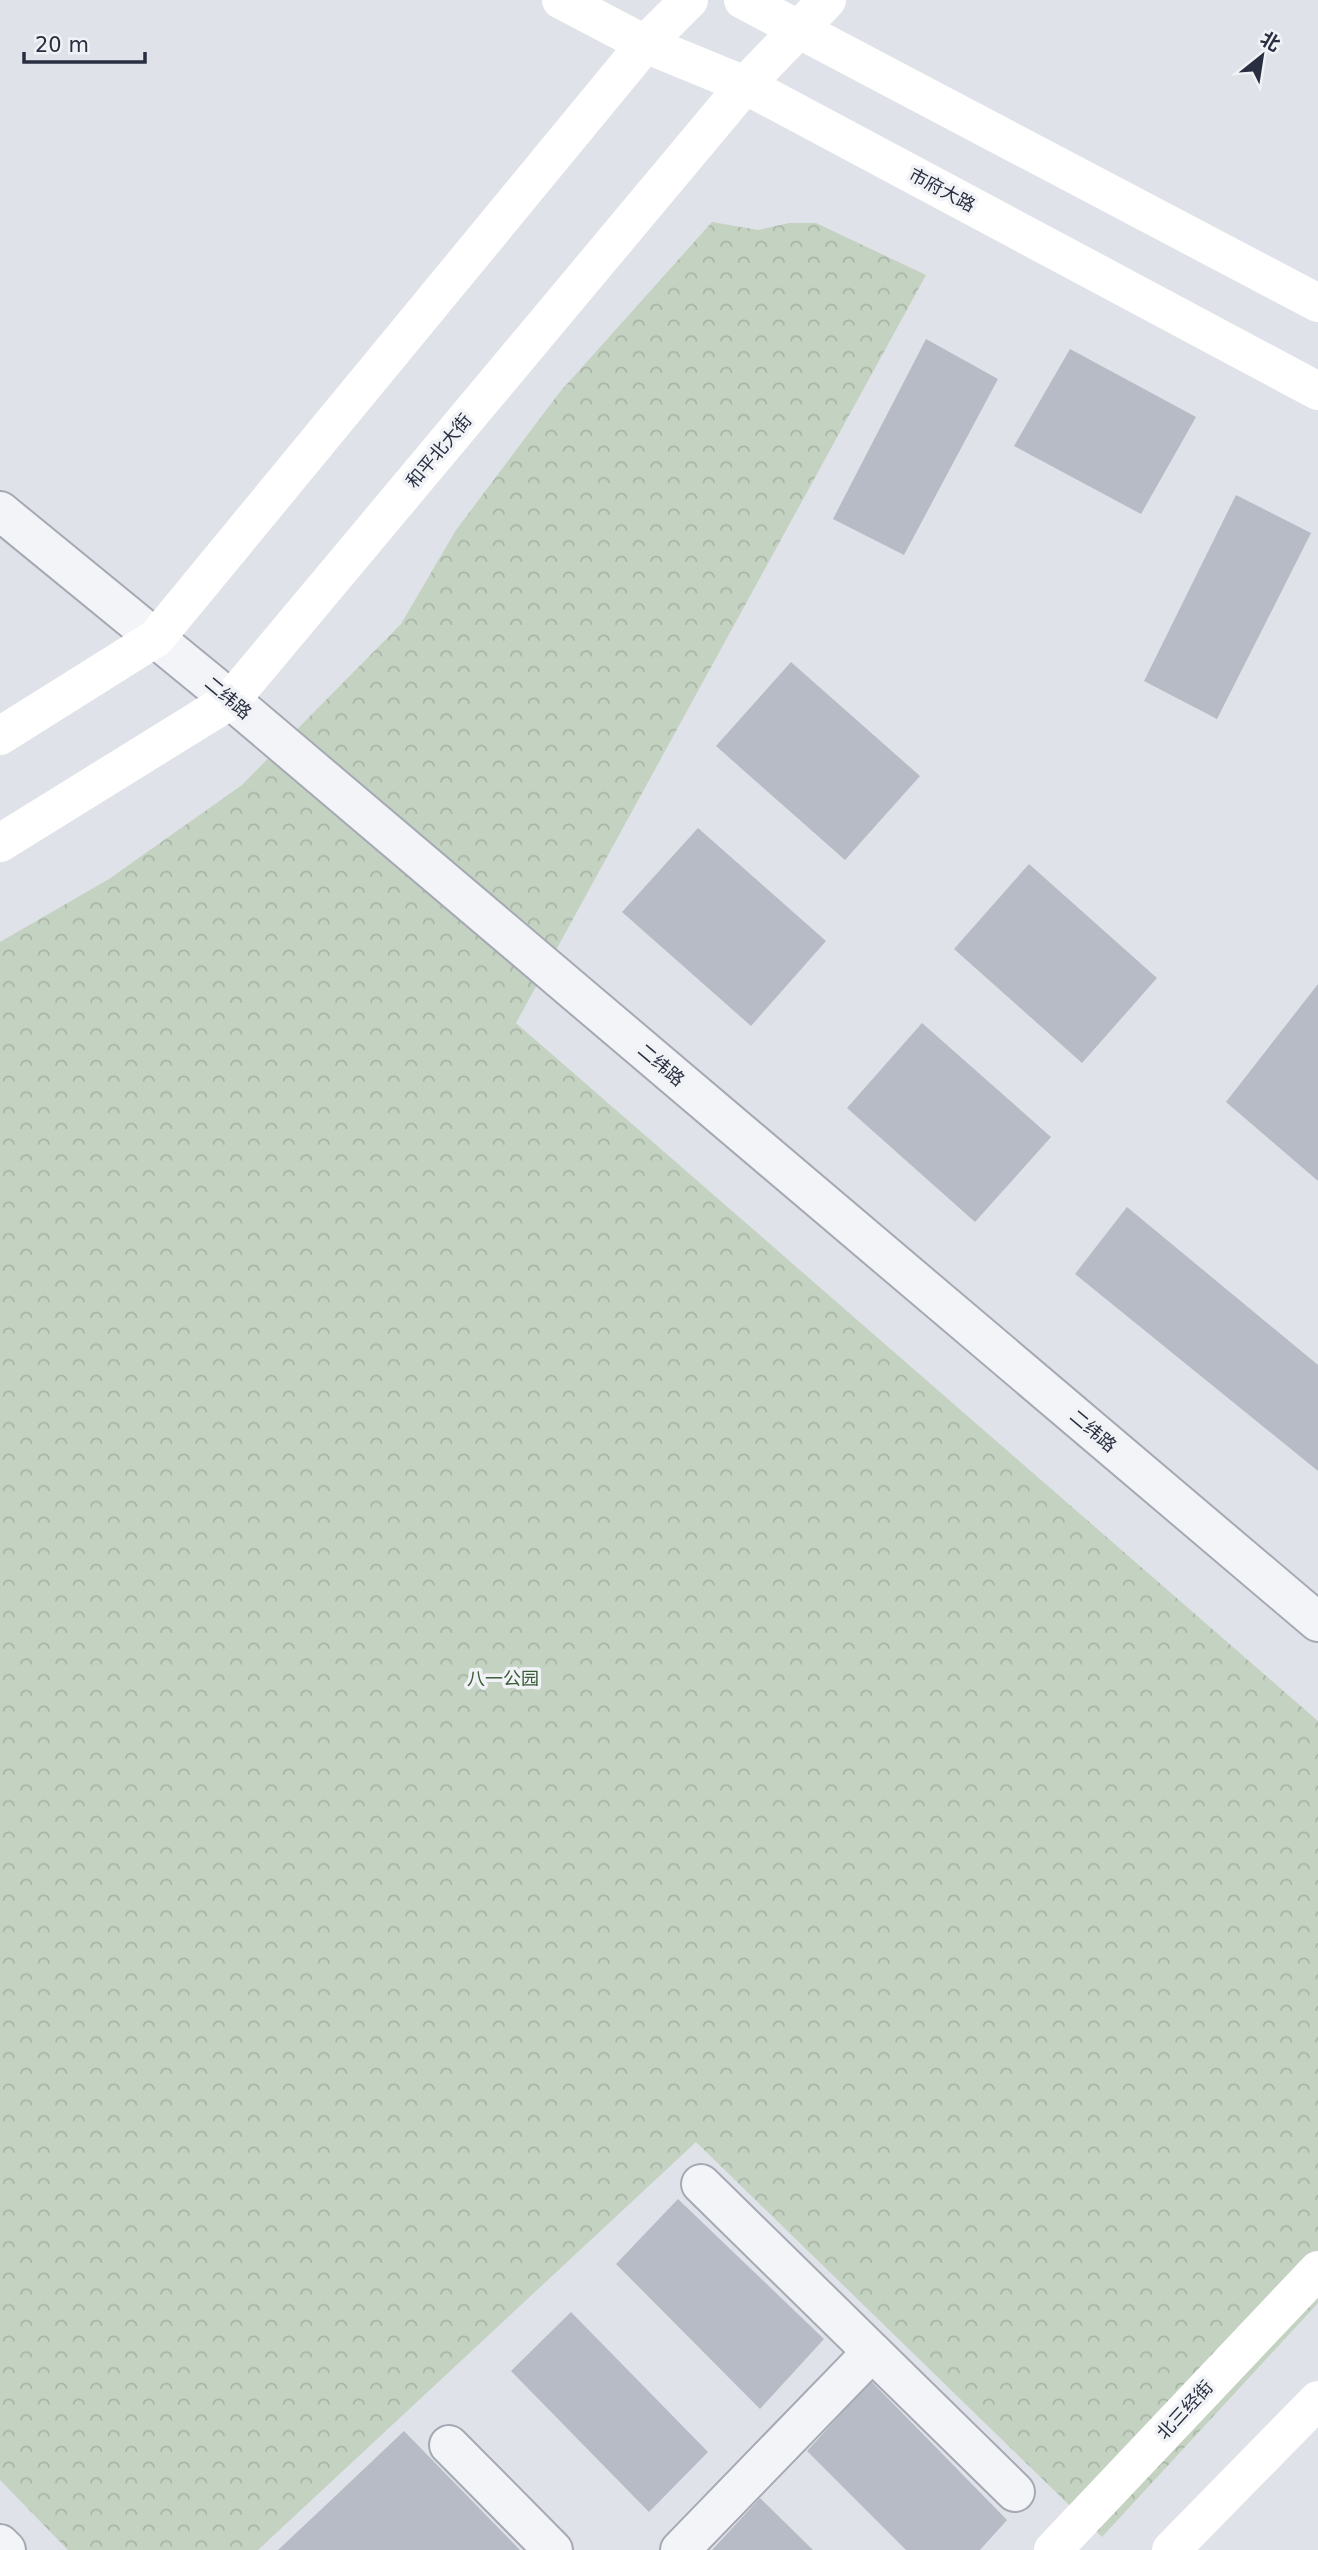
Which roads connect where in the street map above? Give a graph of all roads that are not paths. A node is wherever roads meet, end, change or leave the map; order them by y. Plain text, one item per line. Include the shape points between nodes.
1 (561, 0) edge
2 (689, 0) edge
3 (743, 0) edge
4 (827, 0) edge
5 (797, 31) junction
6 (645, 44) junction
7 (745, 85) junction
8 (1318, 303) edge
9 (1318, 391) edge
10 (0, 511) edge
11 (156, 638) junction
12 (231, 699) junction
13 (0, 736) edge
14 (0, 843) edge
15 (1318, 1622) edge
16 (701, 2184) dead end
17 (1318, 2270) edge
18 (872, 2352) junction
19 (1318, 2399) edge
20 (449, 2445) dead end
21 (1015, 2492) dead end
22 (0, 2544) edge
23 (6, 2550) edge
24 (553, 2550) edge
25 (680, 2550) edge
26 (1053, 2550) edge
27 (1171, 2550) edge

1 - 6 main road, 市府大路
2 - 6 main road
3 - 5 main road
4 - 5 main road, 和平北大街
5 - 7 main road, 和平北大街
5 - 8 main road
6 - 7 main road, 市府大路
6 - 11 main road
7 - 9 main road, 市府大路
7 - 12 main road, 和平北大街
10 - 11 street, 二纬路
11 - 12 street, 二纬路
11 - 13 main road
12 - 14 main road, 和平北大街
12 - 15 street, 二纬路
16 - 18 street
17 - 26 main road, 北三经街
18 - 21 street
18 - 25 street
19 - 27 main road
20 - 24 street
22 - 23 street

